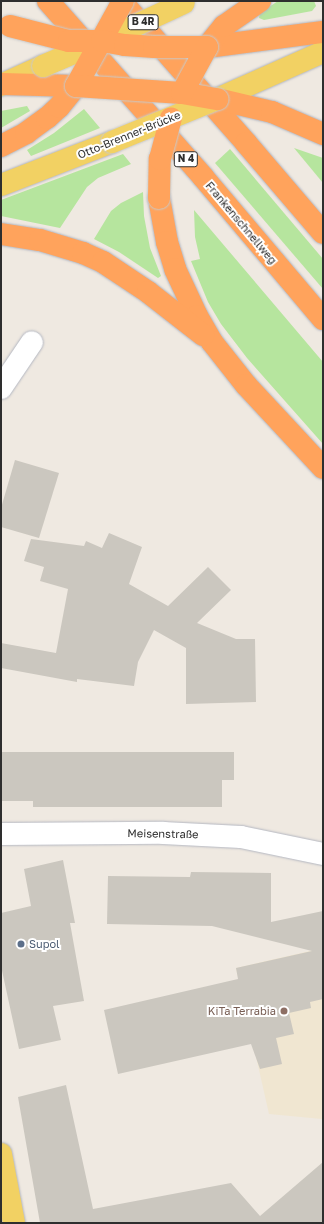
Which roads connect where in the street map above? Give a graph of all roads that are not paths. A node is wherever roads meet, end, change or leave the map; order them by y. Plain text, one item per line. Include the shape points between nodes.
1 (48, 1) edge
2 (122, 1) edge
3 (260, 1) edge
4 (186, 2) edge
5 (6, 24) edge
6 (323, 32) edge
7 (102, 41) junction
8 (214, 43) junction
9 (323, 52) edge
10 (2, 84) edge
11 (69, 88) junction
12 (182, 93) junction
13 (217, 99) junction
14 (171, 118) junction
15 (323, 134) edge
16 (1, 146) edge
17 (1, 185) edge
18 (323, 233) edge
19 (1, 234) edge
20 (323, 319) edge
21 (32, 342) dead end
22 (212, 342) junction
23 (1, 388) edge
24 (323, 468) edge
25 (1, 834) edge
26 (323, 854) edge
27 (1, 1154) edge
28 (14, 1223) edge

1 - 20 highway, Frankenschnellweg / N 4 via 203,177
2 - 7 highway, bridge
2 - 18 highway
3 - 8 highway via 235,17
4 - 7 main road, B 4R, bridge
5 - 7 highway, bridge via 69,41
6 - 8 highway
7 - 8 highway, bridge via 154,47
7 - 10 main road, B 4R, bridge
7 - 11 highway, bridge
8 - 12 highway, bridge
9 - 13 main road, Otto-Brenner-Brücke
10 - 11 highway
11 - 12 highway, bridge
11 - 16 highway via 59,107 47,118
12 - 13 highway, bridge
12 - 14 highway
13 - 14 main road, Otto-Brenner-Brücke, bridge
13 - 15 highway via 281,115
14 - 17 main road, Otto-Brenner-Brücke, bridge
14 - 22 highway, bridge via 160,159 159,198 167,242 175,269
19 - 22 highway via 40,240 103,262 148,292
21 - 23 street
22 - 24 highway via 246,385
25 - 26 street, Meisenstraße via 163,834 241,837
27 - 28 main road

